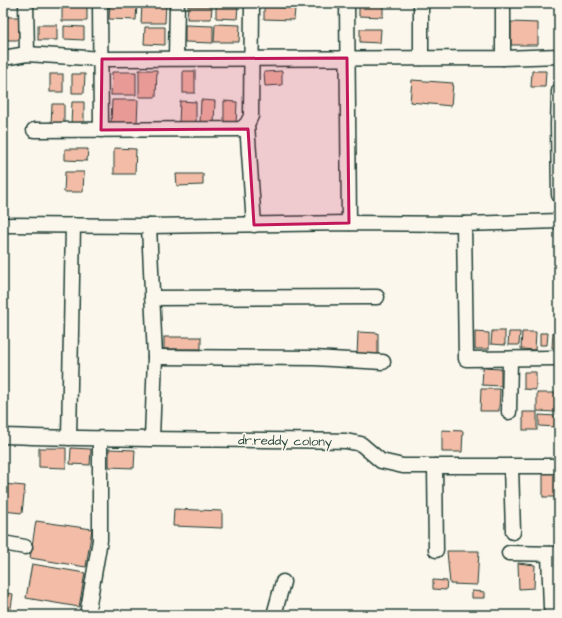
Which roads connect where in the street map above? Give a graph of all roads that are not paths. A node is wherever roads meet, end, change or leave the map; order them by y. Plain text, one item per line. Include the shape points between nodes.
1 (26, 3) edge
2 (100, 3) edge
3 (177, 3) edge
4 (252, 3) edge
5 (347, 3) edge
6 (421, 3) edge
7 (503, 3) edge
8 (27, 54) junction
9 (559, 56) edge
10 (3, 58) edge
11 (176, 58) junction
12 (252, 58) junction
13 (347, 58) junction
14 (421, 58) junction
15 (503, 58) junction
16 (102, 59) junction
17 (559, 91) edge
18 (247, 124) junction
19 (34, 130) dead end
20 (101, 130) junction
21 (559, 195) edge
22 (559, 222) edge
23 (349, 223) junction
24 (464, 224) junction
25 (3, 225) edge
26 (73, 225) junction
27 (254, 225) junction
28 (149, 226) junction
29 (377, 297) dead end
30 (152, 298) junction
31 (155, 357) junction
32 (559, 358) edge
33 (510, 359) junction
34 (383, 362) dead end
35 (509, 412) dead end
36 (3, 436) edge
37 (69, 438) junction
38 (152, 438) junction
39 (100, 439) junction
40 (435, 466) junction
41 (511, 466) junction
42 (559, 466) edge
43 (513, 532) dead end
44 (3, 543) edge
45 (25, 547) dead end
46 (436, 550) dead end
47 (509, 553) dead end
48 (554, 554) edge
49 (283, 582) dead end
50 (551, 608) dead end
51 (87, 615) edge
52 (274, 615) edge

1 - 8 street
2 - 16 street
3 - 11 street
4 - 12 street
5 - 13 street
6 - 14 street
7 - 15 street
8 - 10 street
8 - 16 street
9 - 15 street
11 - 12 street
11 - 16 street
12 - 13 street
12 - 18 street via 251,116
13 - 14 street
13 - 23 street
14 - 15 street
16 - 20 street
17 - 21 street
18 - 20 street via 241,129
18 - 27 street
19 - 20 street
22 - 24 street
23 - 24 street
23 - 27 street
24 - 33 street via 466,358
25 - 26 street
26 - 28 street
26 - 37 street
27 - 28 street
28 - 30 street
29 - 30 street
30 - 31 street
31 - 34 street via 314,358
31 - 38 street
32 - 33 street
33 - 35 street
36 - 37 street, dr.reddy colony
37 - 39 street, dr.reddy colony
38 - 39 street, dr.reddy colony
38 - 40 street, dr.reddy colony via 346,441 361,444 381,461 403,466
39 - 51 street via 100,540
40 - 41 street, dr.reddy colony
40 - 46 street
41 - 42 street, dr.reddy colony
41 - 43 street
44 - 45 street
47 - 48 street
48 - 50 street
49 - 52 street

